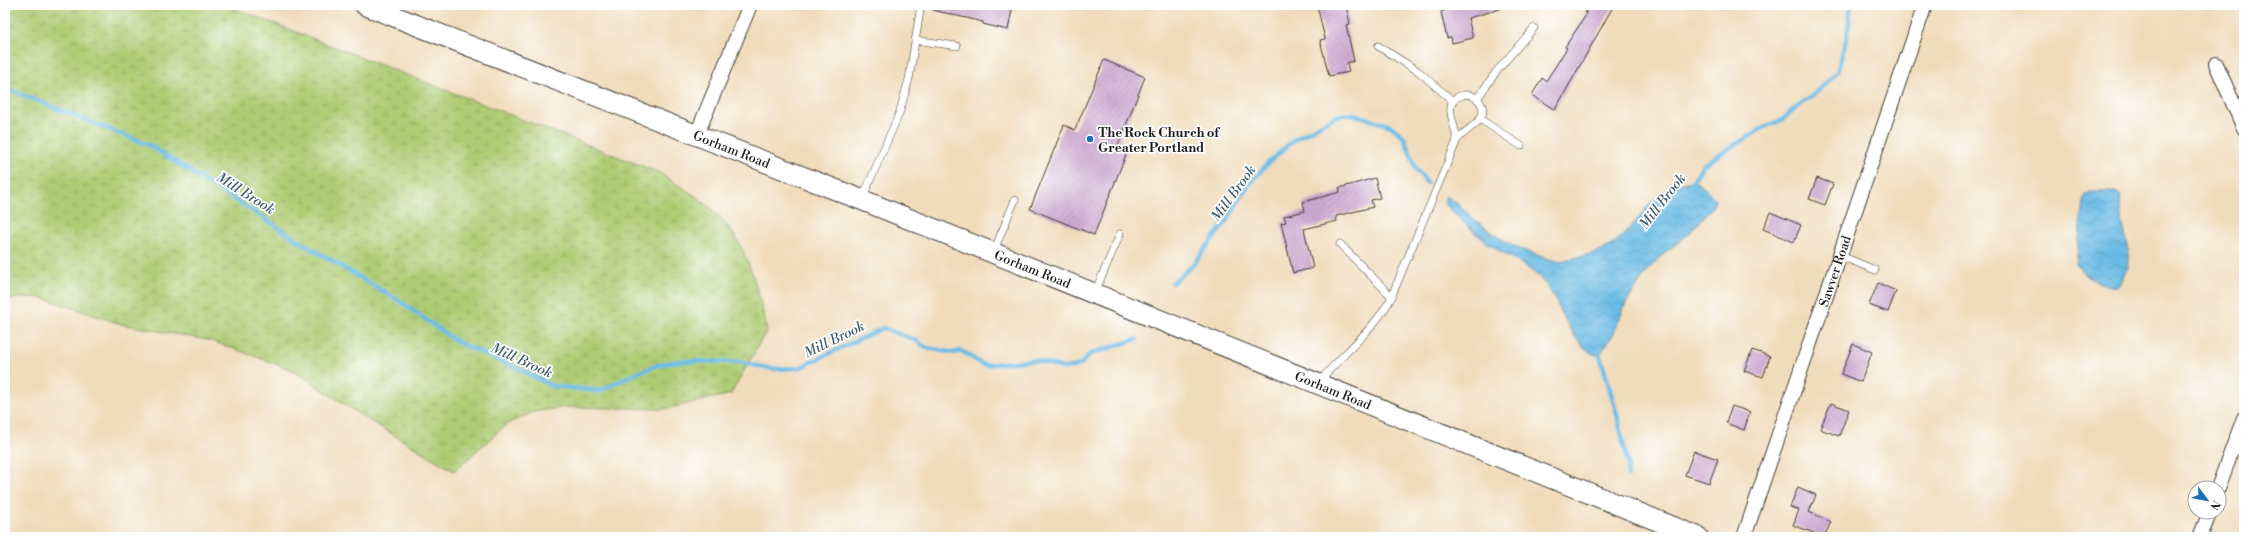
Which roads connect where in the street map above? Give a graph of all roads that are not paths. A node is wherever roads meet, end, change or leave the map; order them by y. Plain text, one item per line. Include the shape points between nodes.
1 (365, 5) edge
2 (750, 5) edge
3 (921, 5) edge
4 (1925, 5) edge
5 (1534, 28) dead end
6 (915, 40) junction
7 (956, 46) dead end
8 (1378, 46) dead end
9 (2216, 64) dead end
10 (1478, 99) junction
11 (1453, 101) junction
12 (1480, 119) junction
13 (2242, 119) edge
14 (697, 134) junction
15 (1457, 140) junction
16 (1521, 146) dead end
17 (862, 200) junction
18 (1015, 200) dead end
19 (1120, 234) dead end
20 (1340, 244) dead end
21 (993, 253) junction
22 (1841, 256) junction
23 (1875, 270) dead end
24 (1094, 293) junction
25 (1392, 297) junction
26 (1319, 382) junction
27 (2244, 418) edge
28 (2221, 480) edge
29 (2207, 520) edge
30 (1698, 537) edge
31 (1744, 537) edge
32 (2200, 537) edge

1 - 14 main road, Gorham Road
2 - 14 street
3 - 6 lane
4 - 22 street, Sawyer Road
5 - 10 lane via 1496,72
6 - 7 lane
6 - 17 lane via 909,79 899,114
8 - 11 lane via 1418,71
9 - 13 street
10 - 11 lane via 1467,95 1459,96
10 - 12 lane via 1482,109
11 - 15 lane via 1450,112
12 - 15 lane via 1461,133
12 - 16 lane
14 - 17 main road, Gorham Road
15 - 25 lane
17 - 21 main road, Gorham Road
18 - 21 lane
19 - 24 lane
20 - 25 lane
21 - 24 main road, Gorham Road
22 - 23 lane
22 - 31 street, Sawyer Road
24 - 26 main road, Gorham Road
25 - 26 lane via 1383,313
26 - 30 main road, Gorham Road
27 - 28 street
29 - 32 street

